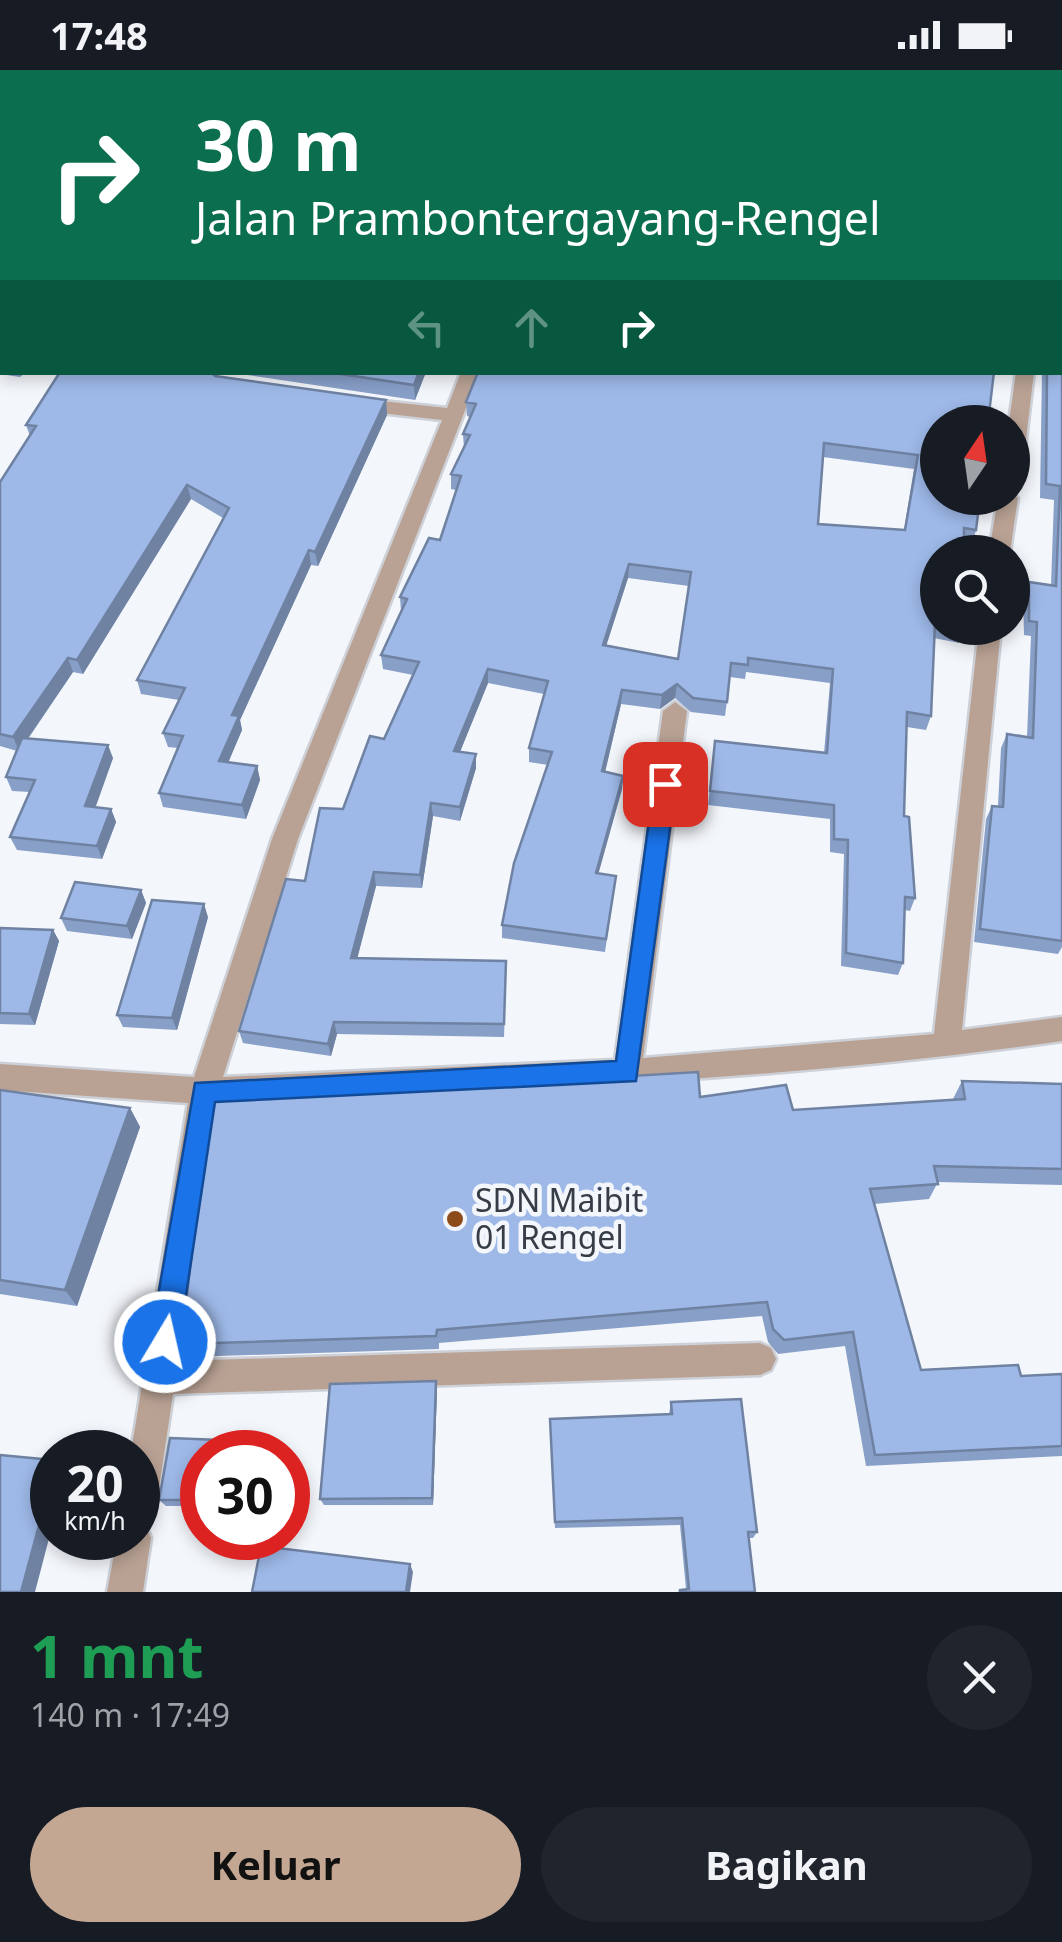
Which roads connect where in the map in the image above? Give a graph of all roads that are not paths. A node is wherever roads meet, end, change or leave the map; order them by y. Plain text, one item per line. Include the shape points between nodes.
1 (469, 375) edge
2 (1025, 375) edge
3 (328, 399) edge
4 (1021, 405) edge
5 (454, 415) junction
6 (988, 645) edge
7 (675, 712) dead end
8 (1062, 1029) edge
9 (947, 1046) junction
10 (627, 1072) junction
11 (0, 1077) edge
12 (204, 1091) junction
13 (760, 1360) dead end
14 (159, 1378) junction
15 (151, 1430) edge
16 (130, 1560) edge
17 (125, 1592) edge

1 - 5 street
2 - 4 street
3 - 5 street
5 - 12 street via 285,839
6 - 9 street
7 - 10 street
8 - 9 street
9 - 10 street
10 - 12 street
11 - 12 street
12 - 14 street
13 - 14 street
14 - 15 street
16 - 17 street

